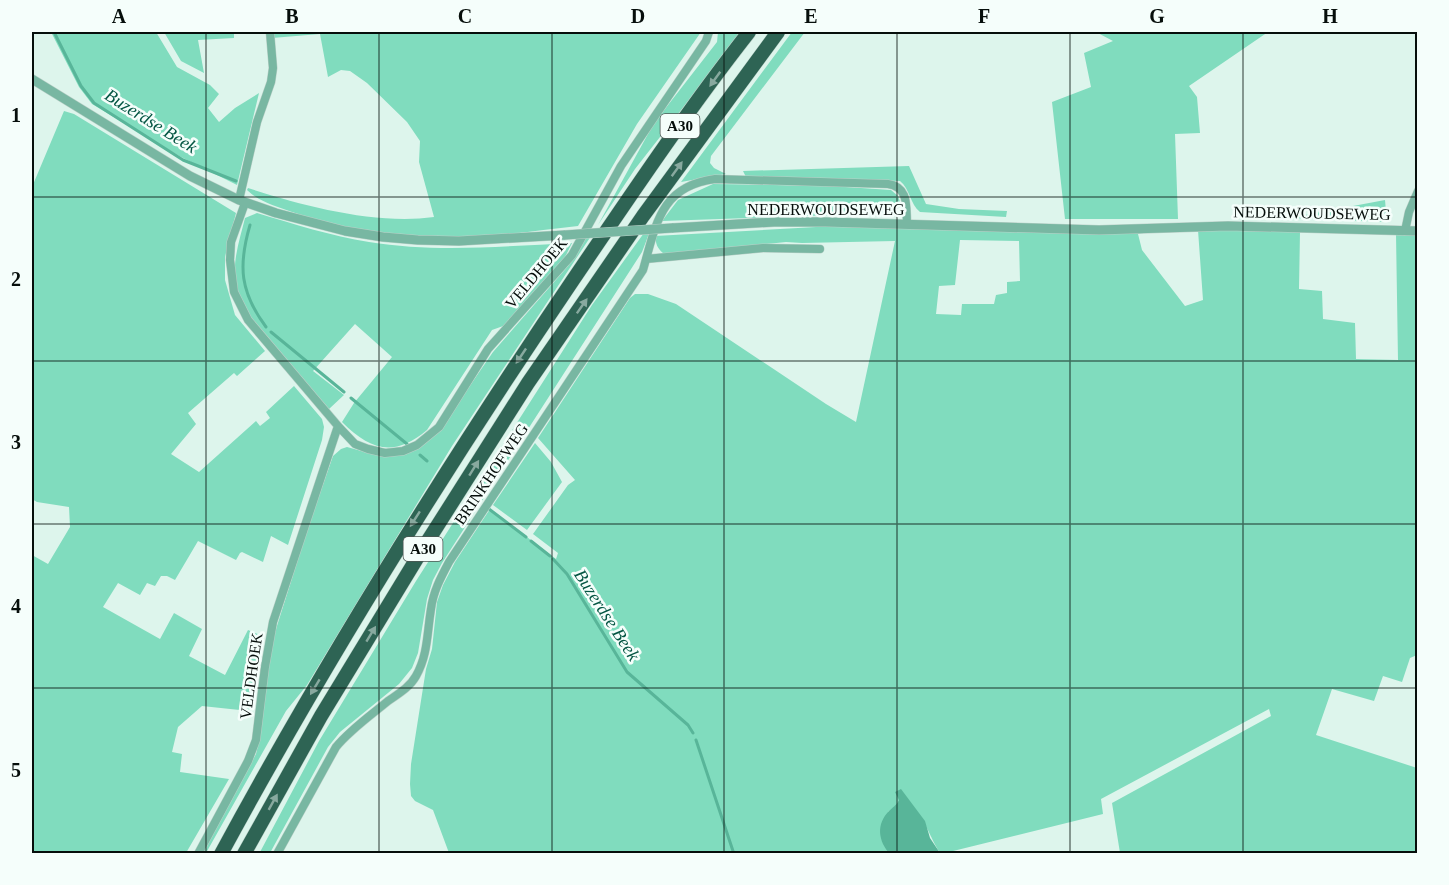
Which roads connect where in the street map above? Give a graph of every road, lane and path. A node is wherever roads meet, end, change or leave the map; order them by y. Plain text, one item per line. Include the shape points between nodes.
1 (270, 32) edge
2 (709, 32) edge
3 (749, 32) edge
4 (778, 32) edge
5 (32, 79) edge
6 (1418, 191) edge
7 (242, 202) junction
8 (907, 223) junction
9 (1405, 231) junction
10 (1418, 231) edge
11 (820, 249) dead end
12 (646, 259) junction
13 (338, 426) junction
14 (198, 854) edge
15 (221, 854) edge
16 (244, 854) edge
17 (277, 854) edge

1 - 7 street via 271,82 257,122
2 - 13 street, VELDHOEK via 621,166 572,255 488,349 439,427 417,445 386,453 355,444
3 -> 15 highway, A30 via 612,221 416,518
16 -> 4 highway, A30 via 321,716 528,383 643,216
5 - 7 street, NEDERWOUDSEWEG via 190,176
6 - 9 street
7 - 8 street, NEDERWOUDSEWEG, bridge via 306,222 383,237 459,241 774,222
7 - 13 street, VELDHOEK via 231,242 234,292 248,320
8 - 9 street, NEDERWOUDSEWEG via 1056,230 1228,226
8 - 12 street, BRINKHOFWEG via 904,194 894,185 705,180 673,196 666,205 656,222
9 - 10 street, NEDERWOUDSEWEG
11 - 12 street via 763,248
12 - 17 street, BRINKHOFWEG via 643,270 449,562 437,586 424,658 415,678 348,732 336,747
13 - 14 street, VELDHOEK via 273,622 256,740

